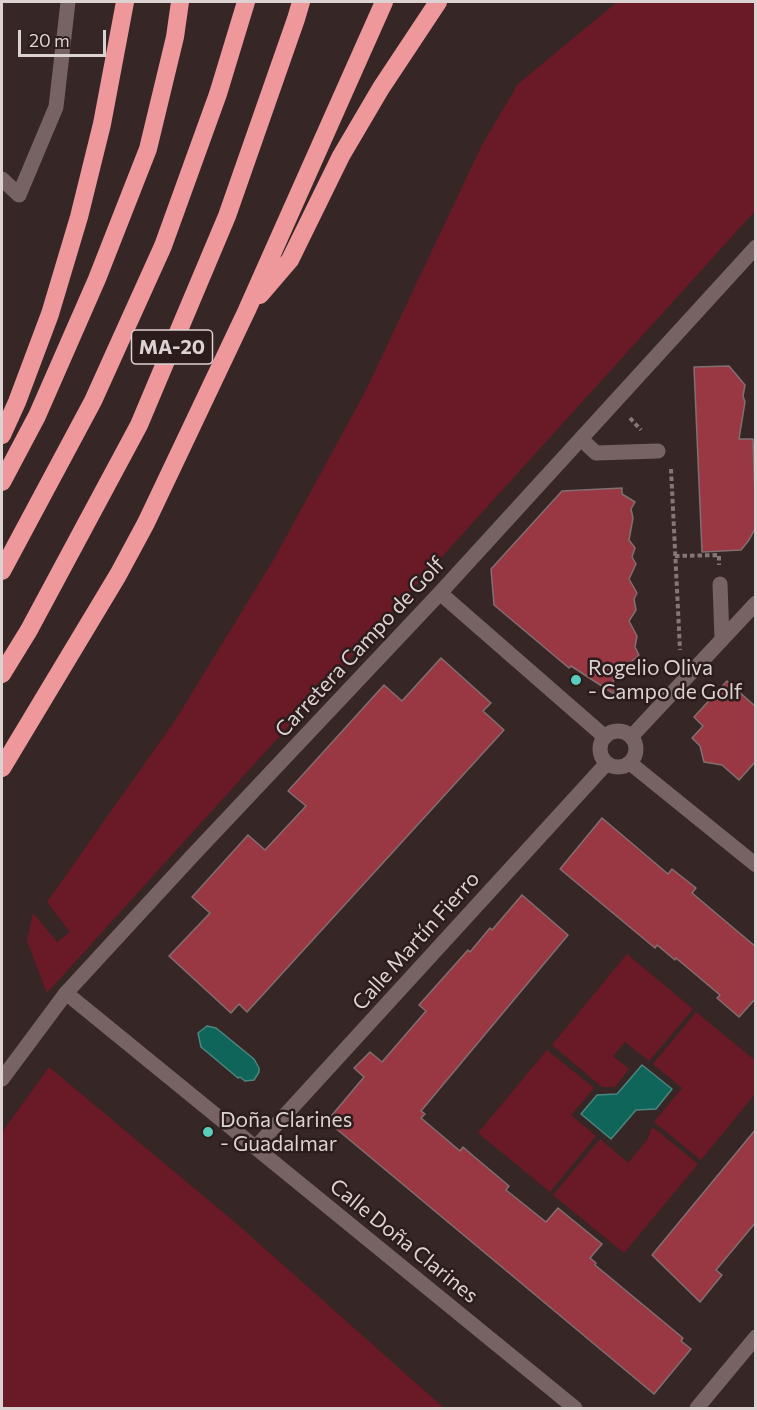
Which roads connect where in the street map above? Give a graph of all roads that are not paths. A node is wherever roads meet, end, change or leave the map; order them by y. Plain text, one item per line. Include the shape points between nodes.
1 (68, 2) edge
2 (124, 2) edge
3 (180, 2) edge
4 (246, 2) edge
5 (301, 2) edge
6 (384, 2) edge
7 (438, 2) edge
8 (2, 179) edge
9 (756, 247) edge
10 (247, 310) junction
11 (2, 435) edge
12 (581, 439) junction
13 (658, 451) road end
14 (2, 482) edge
15 (2, 571) edge
16 (720, 584) road end
17 (440, 593) junction
18 (756, 603) edge
19 (723, 639) junction
20 (2, 674) edge
21 (605, 737) junction
22 (631, 737) junction
23 (630, 763) junction
24 (607, 764) junction
25 (2, 768) edge
26 (756, 865) edge
27 (66, 993) junction
28 (2, 1079) edge
29 (256, 1148) junction
30 (756, 1337) edge
31 (575, 1408) edge
32 (697, 1408) edge

1 - 8 street via 56,107 19,195
2 - 11 highway via 102,124 79,217 50,314
3 - 14 highway via 148,149 42,405
4 - 15 highway, MA-20 via 218,94 163,246 93,401
5 - 20 highway, MA-20 via 227,216 139,425
6 - 10 highway
7 - 10 highway via 341,156 290,260
9 - 12 street, Carretera Campo de Golf
10 - 25 highway via 146,524
12 - 13 street via 596,453
12 - 17 street, Carretera Campo de Golf
16 - 19 street
17 - 21 street
17 - 27 street, Carretera Campo de Golf
18 - 19 street
19 - 22 street
21 - 22 street via 620,732
21 - 24 street via 600,748
22 - 23 street via 636,748
23 - 24 street via 618,767
23 - 26 street
24 - 29 street, Calle Martín Fierro
27 - 28 street, Carretera Campo de Golf
27 - 29 street, Calle Doña Clarines
29 - 31 street, Calle Doña Clarines
30 - 32 street

